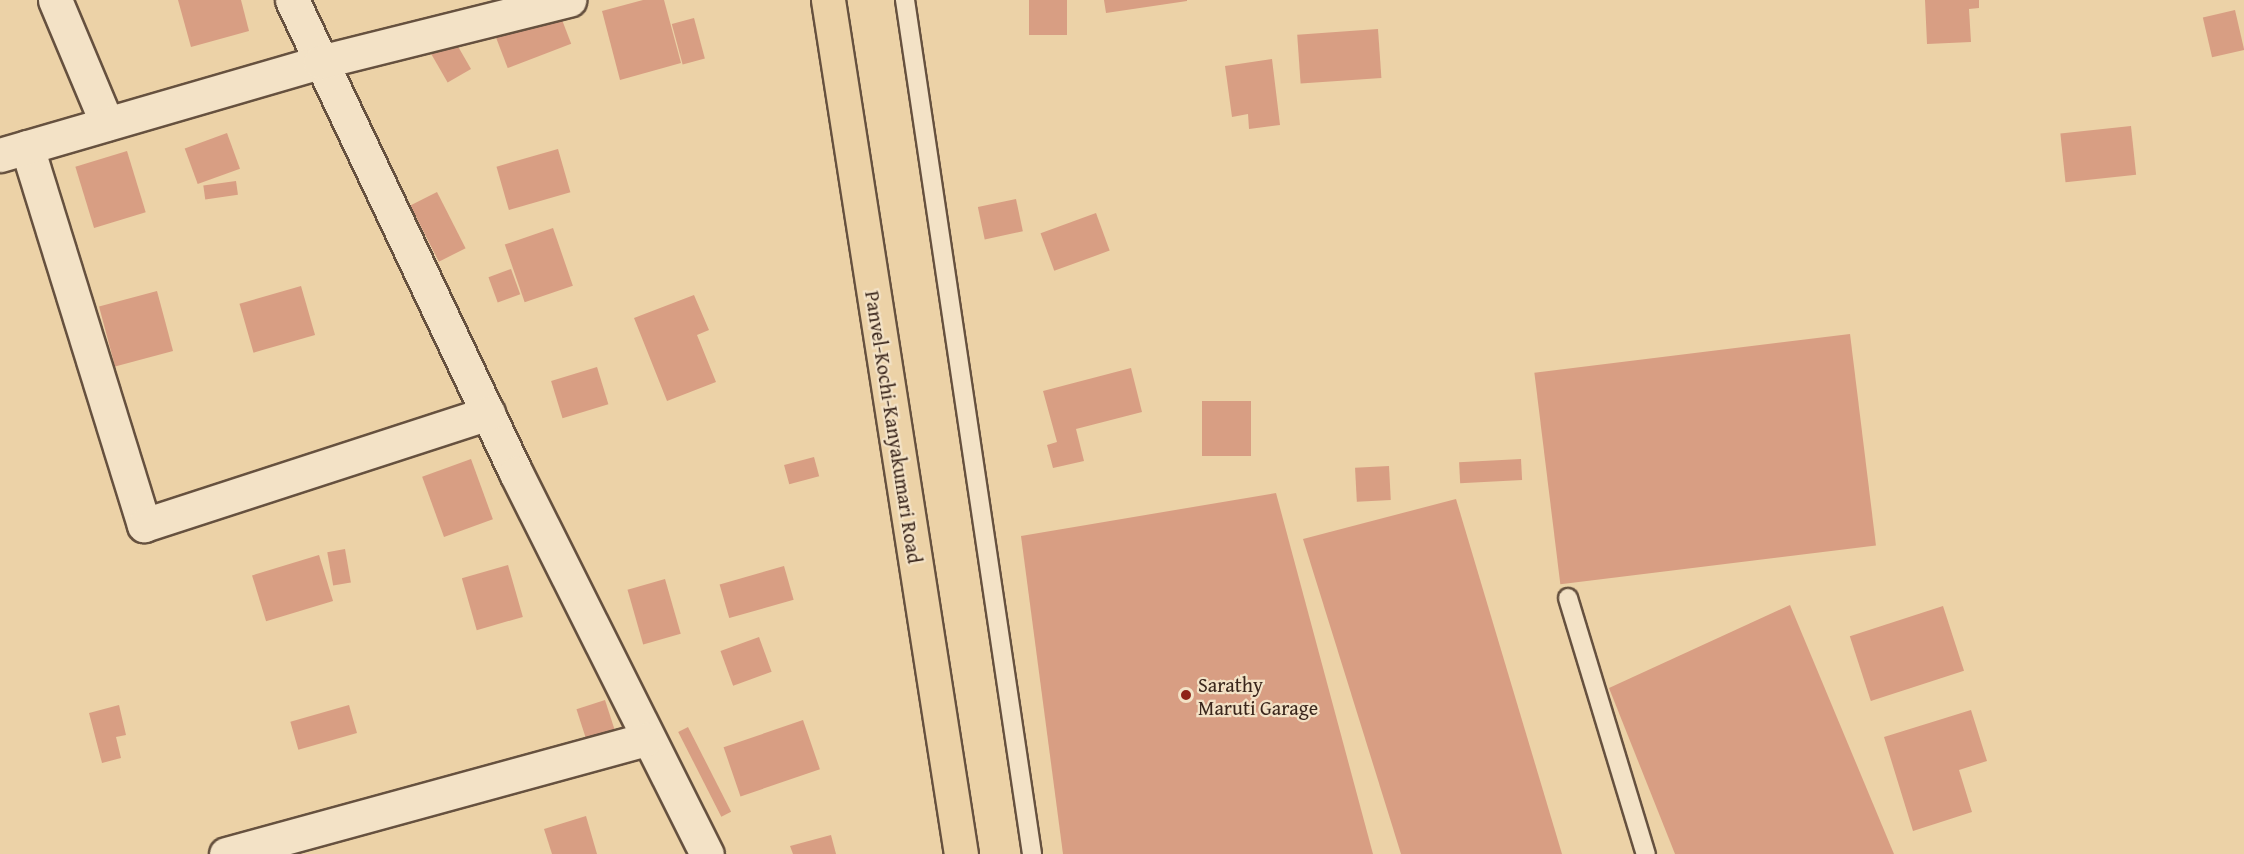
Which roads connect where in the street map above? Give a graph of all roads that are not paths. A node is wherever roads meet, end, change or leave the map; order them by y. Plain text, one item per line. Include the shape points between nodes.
1 (55, 0) edge
2 (292, 0) edge
3 (569, 0) edge
4 (828, 0) edge
5 (905, 0) edge
6 (320, 62) junction
7 (108, 124) junction
8 (14, 151) edge
9 (488, 413) junction
10 (1568, 598) dead end
11 (646, 739) junction
12 (226, 854) edge
13 (707, 854) edge
14 (961, 854) edge
15 (1032, 854) edge
16 (1646, 854) edge

1 - 7 street
2 - 6 street
3 - 6 street
4 - 14 highway, Panvel-Kochi-Kanyakumari Road
5 - 15 lane
6 - 7 street
6 - 9 street via 404,226
7 - 8 street
8 - 9 street via 144,525
9 - 11 street
10 - 16 lane
11 - 12 street
11 - 13 street

